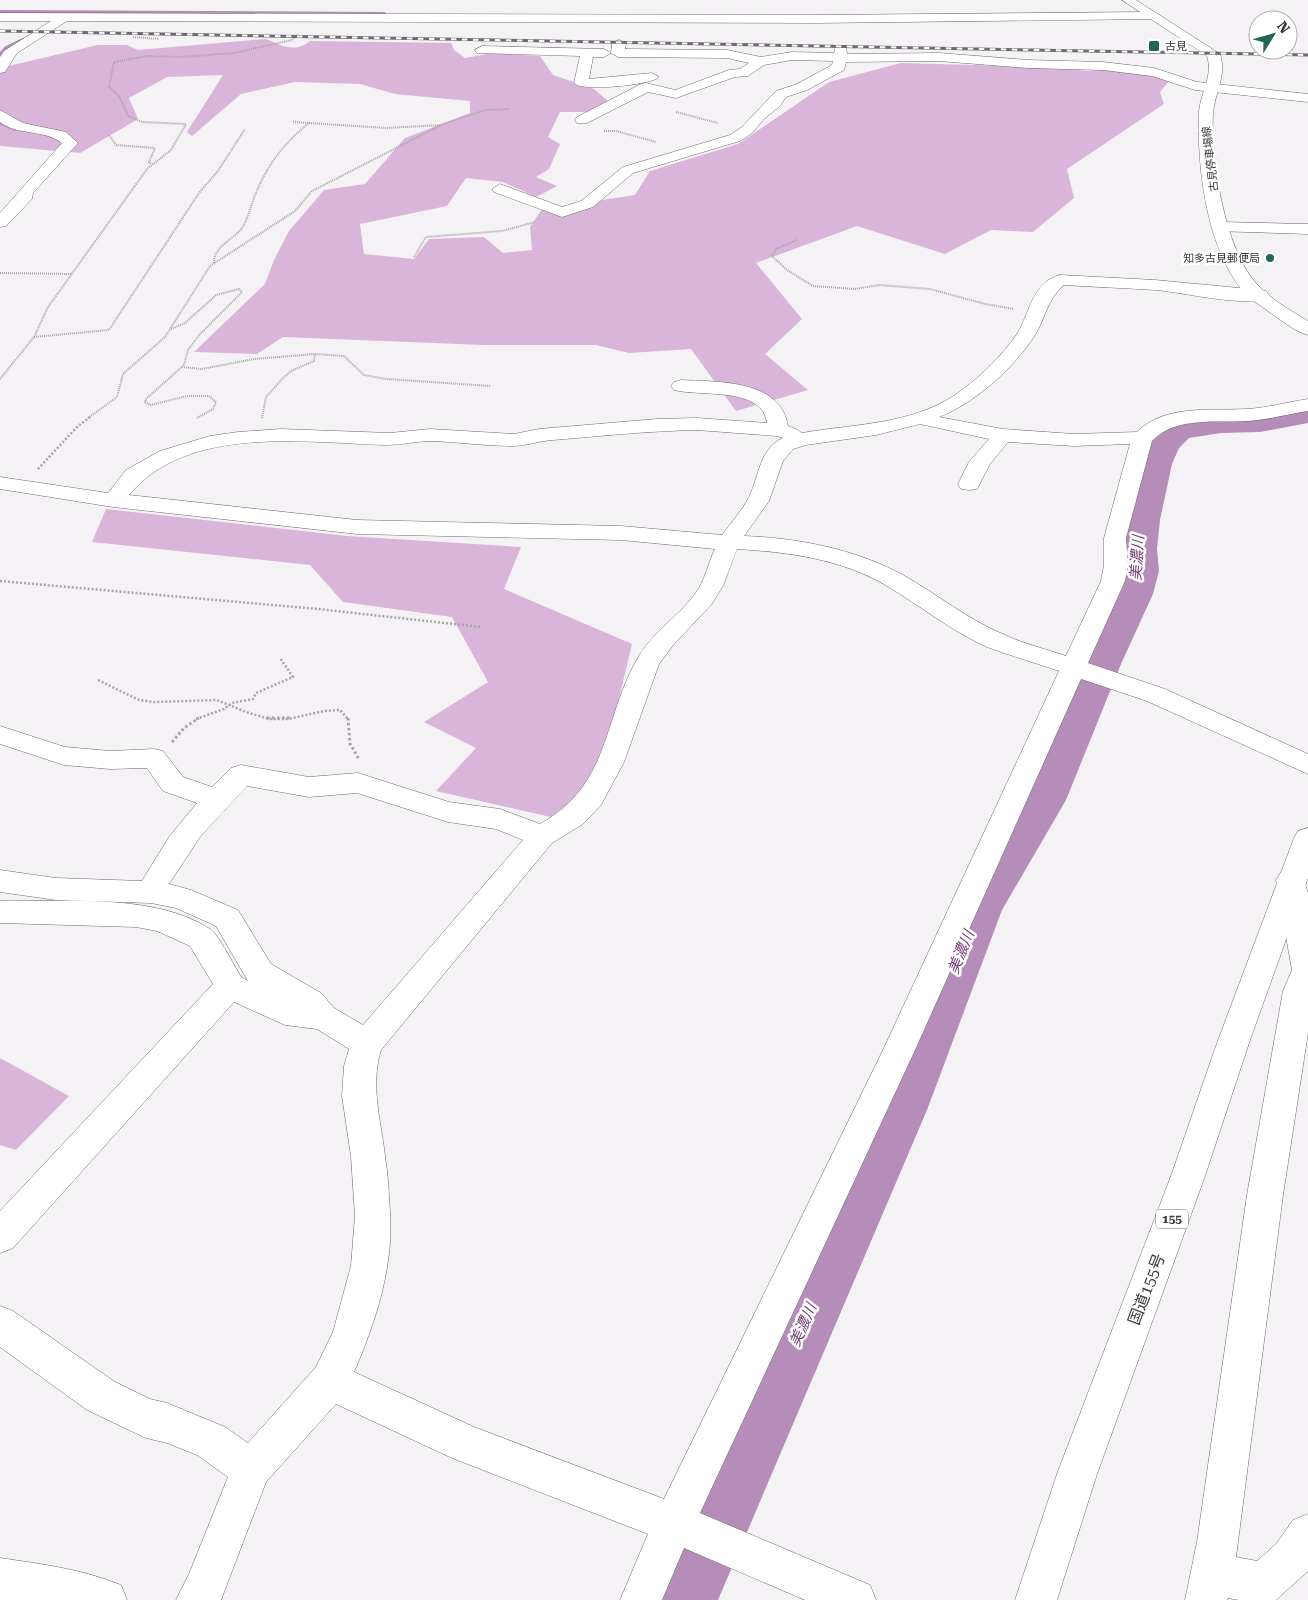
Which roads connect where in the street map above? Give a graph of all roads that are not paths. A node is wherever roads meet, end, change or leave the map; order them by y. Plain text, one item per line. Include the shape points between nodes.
1 (1128, 0) edge
2 (1151, 16) junction
3 (0, 18) edge
4 (63, 18) junction
5 (630, 18) junction
6 (815, 19) junction
7 (620, 45) junction
8 (482, 50) dead end
9 (586, 52) junction
10 (839, 58) junction
11 (761, 61) junction
12 (0, 69) edge
13 (669, 75) dead end
14 (1212, 87) junction
15 (1308, 98) edge
16 (0, 114) edge
17 (582, 120) dead end
18 (500, 189) dead end
19 (8, 192) dead end
20 (24, 192) junction
21 (0, 222) edge
22 (1221, 227) junction
23 (1308, 229) edge
24 (1260, 295) junction
25 (1308, 329) edge
26 (681, 386) dead end
27 (1308, 405) edge
28 (919, 417) junction
29 (1003, 435) junction
30 (788, 438) junction
31 (1142, 439) junction
32 (602, 446) dead end
33 (969, 484) dead end
34 (10, 485) edge
35 (113, 500) junction
36 (729, 542) junction
37 (1074, 669) junction
38 (0, 735) edge
39 (1308, 765) edge
40 (215, 799) junction
41 (542, 836) junction
42 (1308, 838) edge
43 (0, 880) edge
44 (1292, 880) junction
45 (151, 892) junction
46 (0, 912) edge
47 (1307, 970) edge
48 (230, 986) junction
49 (323, 1016) junction
50 (367, 1044) junction
51 (0, 1236) edge
52 (0, 1324) edge
53 (330, 1381) junction
54 (251, 1469) junction
55 (674, 1523) junction
56 (1308, 1535) edge
57 (0, 1579) edge
58 (1209, 1586) edge
59 (106, 1600) edge
60 (198, 1600) edge
61 (641, 1600) edge
62 (855, 1600) edge
63 (1036, 1600) edge

1 - 2 main road, 古見停車場線
2 - 6 main road
2 - 14 main road, 古見停車場線 via 1213,54 1218,64
3 - 4 main road
4 - 5 main road
4 - 12 main road via 40,35 12,49
5 - 6 main road
5 - 7 main road
6 - 10 main road via 842,50
7 - 9 main road
7 - 11 main road via 727,54
8 - 9 main road
9 - 13 main road via 581,83 584,84
10 - 11 main road via 792,56
10 - 14 main road via 939,57 1103,66 1143,70 1195,86
10 - 18 main road via 839,67 777,97 775,103 747,130 726,142 628,170 587,204 562,212
11 - 17 main road via 743,73 689,81 676,94 646,87
14 - 15 main road
14 - 22 main road, 古見停車場線 via 1207,99 1205,124
16 - 20 main road via 10,123 46,131 70,143
19 - 20 main road
20 - 21 main road via 26,196
22 - 23 main road
22 - 24 main road, 古見停車場線 via 1232,262 1245,282
24 - 25 main road, 古見停車場線
24 - 28 main road via 1060,280 1038,300 1031,325 1017,345 961,399
26 - 30 main road via 727,388 749,393 772,408
27 - 31 main road via 1249,414 1184,418 1158,426
28 - 29 main road
28 - 30 main road via 847,434
29 - 31 main road via 1074,440
29 - 33 main road via 980,462
30 - 32 main road via 728,432
30 - 35 main road via 697,424 656,424 514,440 430,435 372,439 258,436 210,442 167,455 134,475
30 - 36 main road via 772,461 759,500
31 - 37 main road via 1115,538 1114,581
34 - 35 main road
35 - 36 main road via 357,527 621,534
36 - 37 main road via 805,549 847,560 894,580 951,618 996,642
36 - 41 main road via 714,584 648,661 637,683 605,777 576,815
37 - 39 main road via 1156,695
37 - 55 main road via 899,1050
38 - 40 main road via 64,756 110,760 154,758 173,784
40 - 41 main road via 240,775 309,787 363,785 448,812 500,819
40 - 45 main road via 162,868
41 - 50 main road
42 - 44 main road, 国道155号 / 155
43 - 45 main road via 54,889
44 - 47 main road
44 - 63 main road, 国道155号 / 155 via 1188,1176 1077,1474
45 - 49 main road via 181,898 227,918 260,973 310,1002
46 - 48 main road via 136,915 163,921 201,938
47 - 58 main road via 1299,992 1265,1195 1218,1542
48 - 49 main road via 285,1012
48 - 51 main road
49 - 50 main road
50 - 53 main road via 360,1066 359,1096 373,1216 369,1266 352,1335
52 - 54 main road via 101,1396 146,1418 211,1441
53 - 54 main road
53 - 55 main road via 466,1444
54 - 60 main road
55 - 61 main road
55 - 62 main road
56 - 58 main road via 1292,1558 1263,1584
57 - 59 main road via 63,1588

